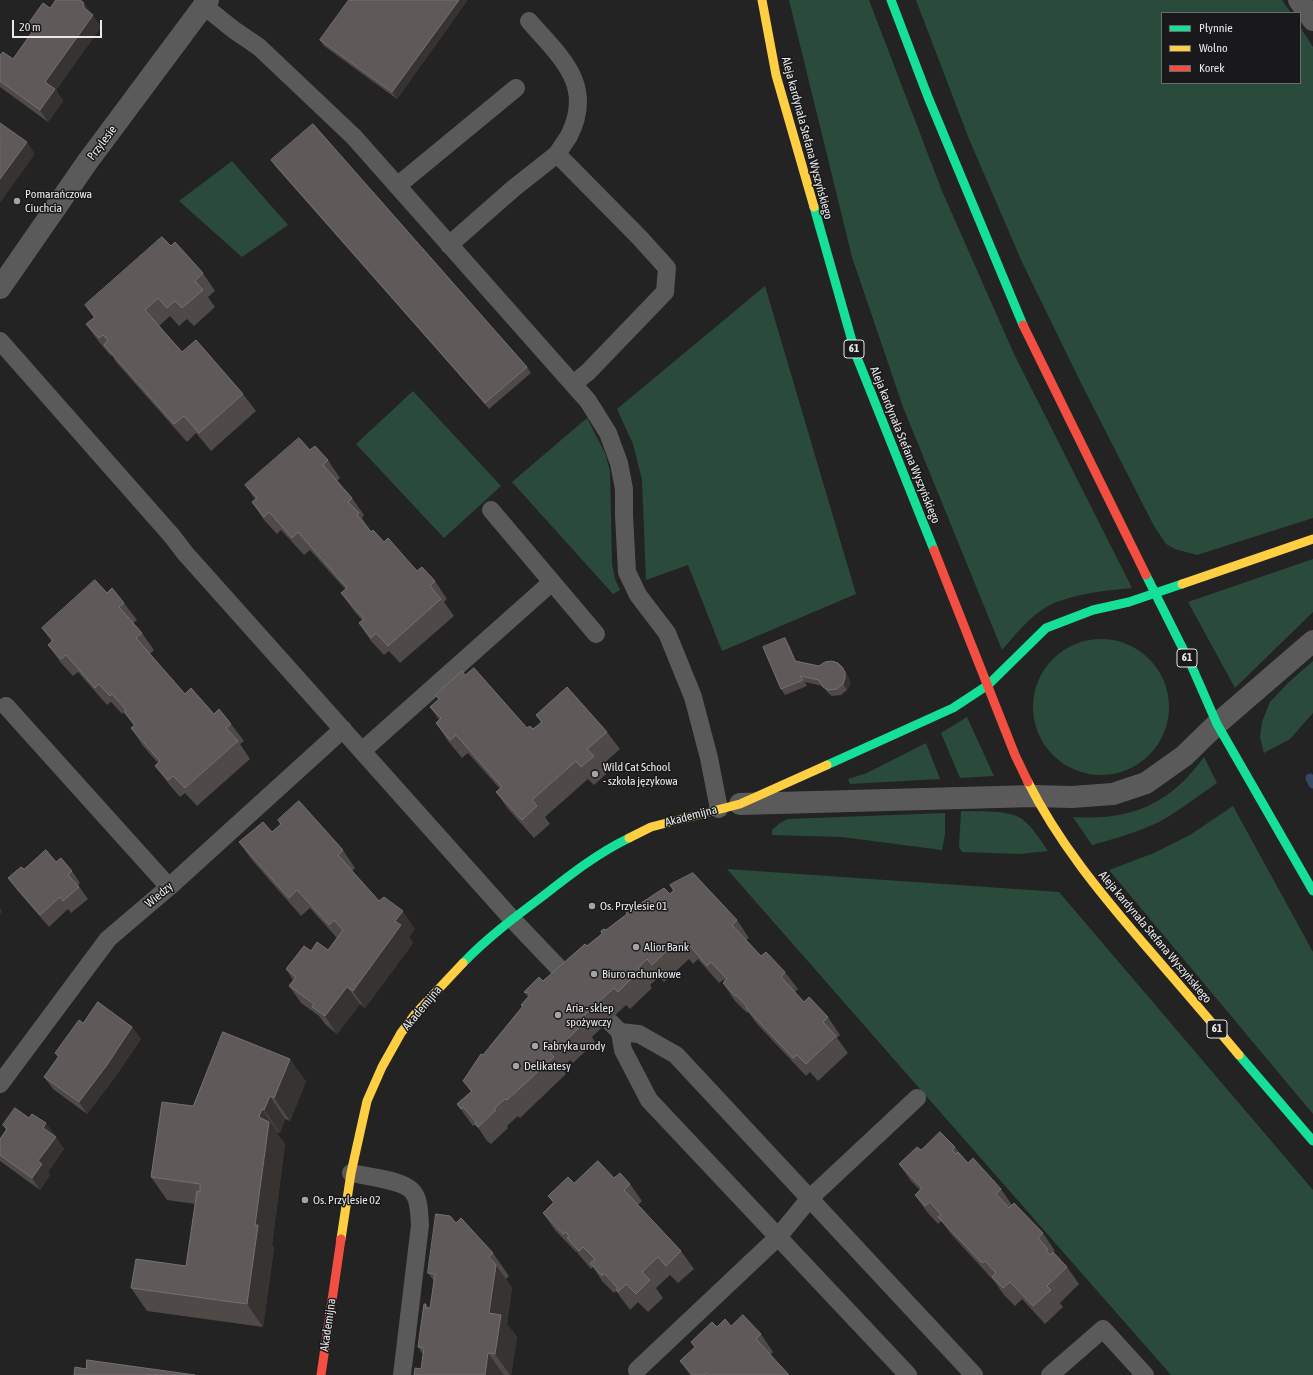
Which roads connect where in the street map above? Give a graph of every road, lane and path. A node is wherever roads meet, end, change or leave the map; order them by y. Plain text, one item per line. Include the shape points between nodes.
1 (762, 0) edge
2 (891, 0) edge
3 (1299, 0) edge
4 (206, 3) edge
5 (1313, 20) edge
6 (529, 21) dead end
7 (516, 88) dead end
8 (557, 154) junction
9 (397, 186) junction
10 (449, 245) junction
11 (0, 288) edge
12 (0, 341) edge
13 (573, 384) junction
14 (491, 510) dead end
15 (1313, 539) edge
16 (552, 582) junction
17 (1155, 594) junction
18 (596, 634) dead end
19 (1313, 641) edge
20 (988, 685) junction
21 (6, 706) dead end
22 (1217, 724) junction
23 (343, 729) junction
24 (362, 751) junction
25 (1035, 796) junction
26 (740, 804) junction
27 (719, 809) junction
28 (169, 887) junction
29 (1313, 891) edge
30 (512, 920) junction
31 (573, 983) edge
32 (0, 1084) edge
33 (917, 1098) dead end
34 (1313, 1141) edge
35 (351, 1173) junction
36 (810, 1198) junction
37 (778, 1237) junction
38 (637, 1370) dead end
39 (321, 1375) edge
40 (402, 1375) edge
41 (908, 1375) edge
42 (974, 1375) edge
43 (1050, 1375) edge
44 (1145, 1375) edge

1 - 20 main road, Aleja kardynała Stefana Wyszyńskiego / 61 via 776,75 856,355
2 - 17 main road, 61 via 928,97 1027,335
3 - 5 street
4 - 9 lane via 234,30 259,47 354,137
4 - 11 street, Przylesie via 88,161
6 - 8 lane via 567,64 575,81 578,99 576,117 569,136
7 - 9 lane
8 - 10 lane
8 - 13 lane via 667,268 665,292 588,372
9 - 10 lane
10 - 13 lane
12 - 23 lane
13 - 27 lane via 588,401 608,433 619,463 624,489 627,572 638,595 668,633 693,697
14 - 16 lane
15 - 17 main road, Akademijna
16 - 18 lane
16 - 24 lane
17 - 20 main road, Akademijna via 1093,610 1046,628
17 - 22 main road, 61
19 - 22 street, Akademijna
20 - 25 main road, 61
20 - 26 main road, Akademijna via 953,708
21 - 28 lane
22 - 25 street, Akademijna via 1184,756 1146,783 1113,794
22 - 29 main road, 61
23 - 24 lane
23 - 28 lane, Wiedzy
24 - 30 lane
25 - 26 street, Akademijna
25 - 34 main road, Aleja kardynała Stefana Wyszyńskiego / 61 via 1074,859
26 - 27 main road, Akademijna
27 - 30 main road, Akademijna via 652,827 613,846
28 - 32 lane, Wiedzy via 108,939
30 - 31 lane
30 - 35 main road, Akademijna via 473,953 433,993 401,1033 367,1101
33 - 36 lane
35 - 39 main road, Akademijna
35 - 40 lane via 400,1183 412,1191 419,1204 420,1225
36 - 37 lane
36 - 37 lane via 676,1055 639,1034 615,1026 623,1050 649,1100
36 - 42 lane
37 - 38 lane
37 - 41 lane
43 - 44 lane via 1103,1329

